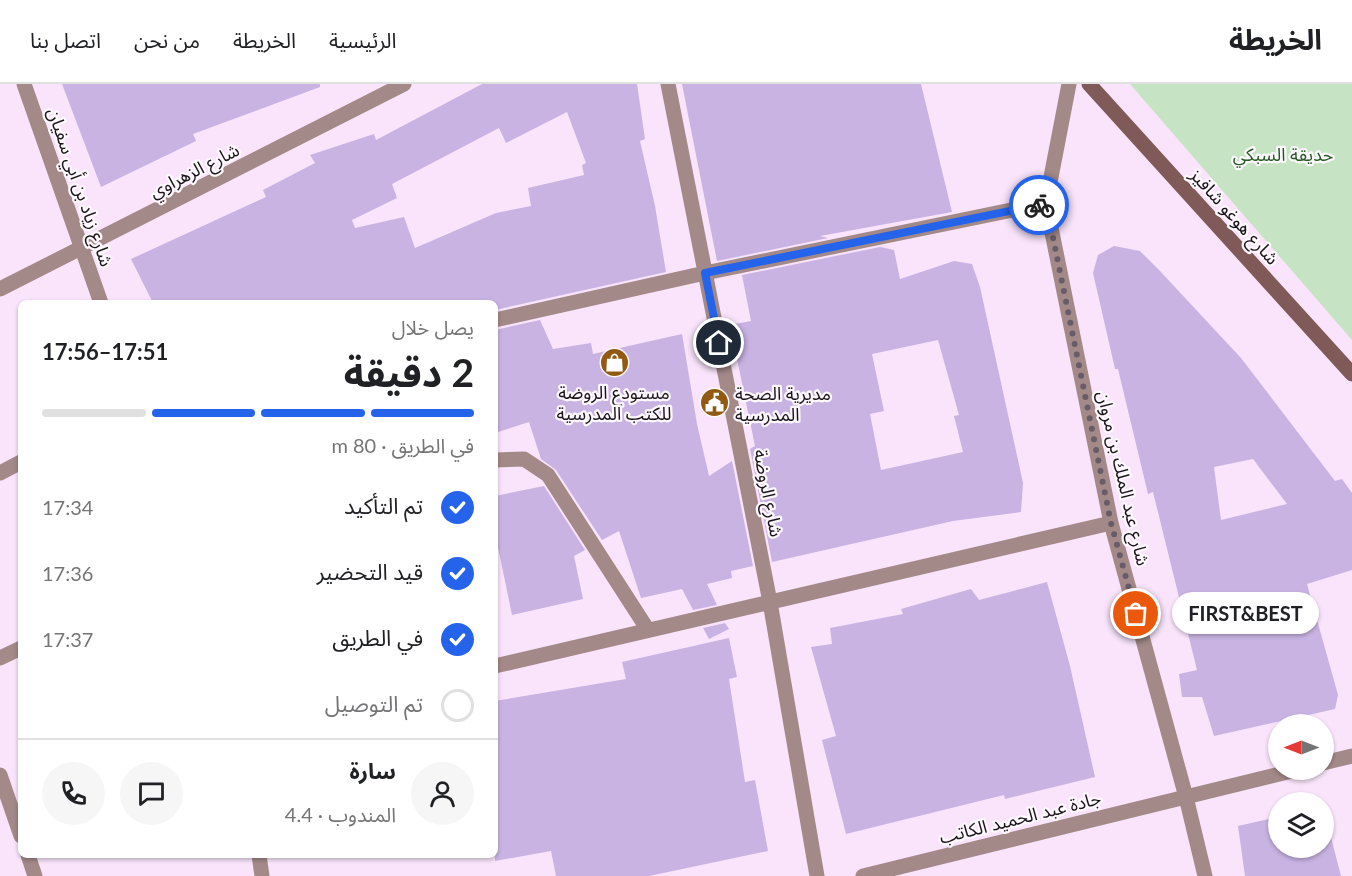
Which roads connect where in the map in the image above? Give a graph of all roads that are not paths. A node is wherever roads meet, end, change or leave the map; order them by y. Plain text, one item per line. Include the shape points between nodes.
1 (24, 84) edge
2 (404, 84) edge
3 (668, 84) edge
4 (1069, 84) edge
5 (1089, 84) edge
6 (1046, 203) junction
7 (83, 249) junction
8 (705, 273) junction
9 (0, 289) edge
10 (100, 300) edge
11 (498, 319) edge
12 (1352, 374) edge
13 (498, 460) edge
14 (18, 464) edge
15 (0, 473) edge
16 (1111, 523) junction
17 (770, 602) junction
18 (648, 630) junction
19 (18, 649) edge
20 (0, 658) edge
21 (498, 665) edge
22 (1352, 756) edge
23 (1334, 760) edge
24 (0, 775) edge
25 (1268, 777) edge
26 (1186, 797) junction
27 (18, 827) edge
28 (29, 858) edge
29 (259, 858) edge
30 (35, 876) edge
31 (262, 876) edge
32 (817, 876) edge
33 (862, 876) edge
34 (1205, 876) edge

1 - 7 street, شارع زياد بن أبي سفيان
2 - 7 street, شارع الزهراوي
3 - 8 street, شارع الروضة
4 - 6 street, شارع عبد الملك بن مروان
5 - 12 main road, شارع هوغو شافيز
6 - 8 street
6 - 16 street, شارع عبد الملك بن مروان
7 - 9 street, شارع الزهراوي
7 - 10 street, شارع زياد بن أبي سفيان
8 - 11 street
8 - 17 street, شارع الروضة
13 - 18 street via 524,459 548,475
14 - 15 street
16 - 17 street
16 - 26 street, شارع عبد الملك بن مروان
17 - 18 street
17 - 32 street, شارع الروضة
18 - 21 street
19 - 20 street
22 - 23 street
24 - 27 street
25 - 26 street, جادة عبد الحميد الكاتب
26 - 33 street, جادة عبد الحميد الكاتب
26 - 34 street, شارع عبد الملك بن مروان
28 - 30 street
29 - 31 street

